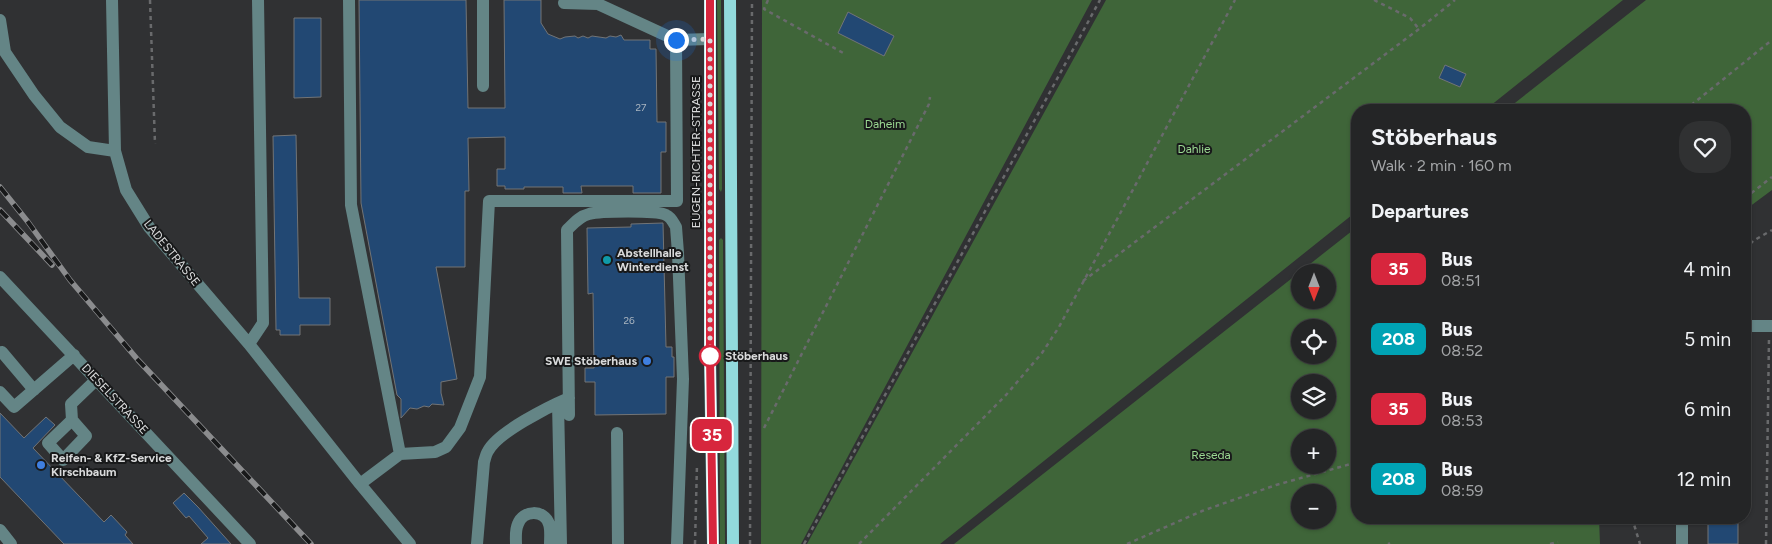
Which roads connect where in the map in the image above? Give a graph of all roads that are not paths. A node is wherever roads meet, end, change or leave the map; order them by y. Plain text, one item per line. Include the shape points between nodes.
1 (112, 0) edge
2 (258, 0) edge
3 (349, 0) edge
4 (483, 0) edge
5 (710, 0) edge
6 (730, 0) edge
7 (564, 4) dead end
8 (0, 20) edge
9 (710, 39) junction
10 (676, 40) junction
11 (483, 86) dead end
12 (115, 151) junction
13 (0, 277) edge
14 (1751, 326) edge
15 (1770, 326) edge
16 (249, 344) junction
17 (2, 352) dead end
18 (74, 355) junction
19 (96, 379) junction
20 (34, 390) junction
21 (0, 392) edge
22 (563, 400) junction
23 (569, 415) dead end
24 (72, 420) dead end
25 (617, 433) dead end
26 (400, 454) junction
27 (360, 484) junction
28 (1682, 524) edge
29 (0, 530) edge
30 (406, 540) edge
31 (11, 544) edge
32 (250, 544) edge
33 (477, 544) edge
34 (516, 544) edge
35 (550, 544) edge
36 (561, 544) edge
37 (618, 544) edge
38 (677, 544) edge
39 (713, 544) edge
40 (733, 544) edge
41 (1682, 544) edge

1 - 12 street, LADESTRASSE
2 - 16 street via 263,323
3 - 26 street via 352,205
4 - 11 street
5 - 9 main road, EUGEN-RICHTER-STRASSE
6 - 40 main road
7 - 10 street via 598,4
8 - 12 street via 5,52 34,96 60,127 88,147
9 - 10 street
9 - 39 main road, EUGEN-RICHTER-STRASSE
10 - 26 street via 677,201 489,201 480,377 460,428 446,447 435,452
12 - 16 street, LADESTRASSE via 126,190 148,227
13 - 18 street, DIESELSTRASSE
14 - 15 street
16 - 27 street, LADESTRASSE
17 - 20 street
18 - 19 street, DIESELSTRASSE
18 - 20 street
19 - 24 street via 71,404
19 - 32 street, DIESELSTRASSE
20 - 21 street via 14,408
22 - 23 street
22 - 33 street via 507,433 488,450 484,462
22 - 36 street
22 - 38 street via 567,230 590,214 664,213 676,227 682,328 684,380
25 - 37 street
26 - 27 street
27 - 30 street, LADESTRASSE
28 - 41 street
29 - 31 street
34 - 35 street via 518,521 532,512 547,519

